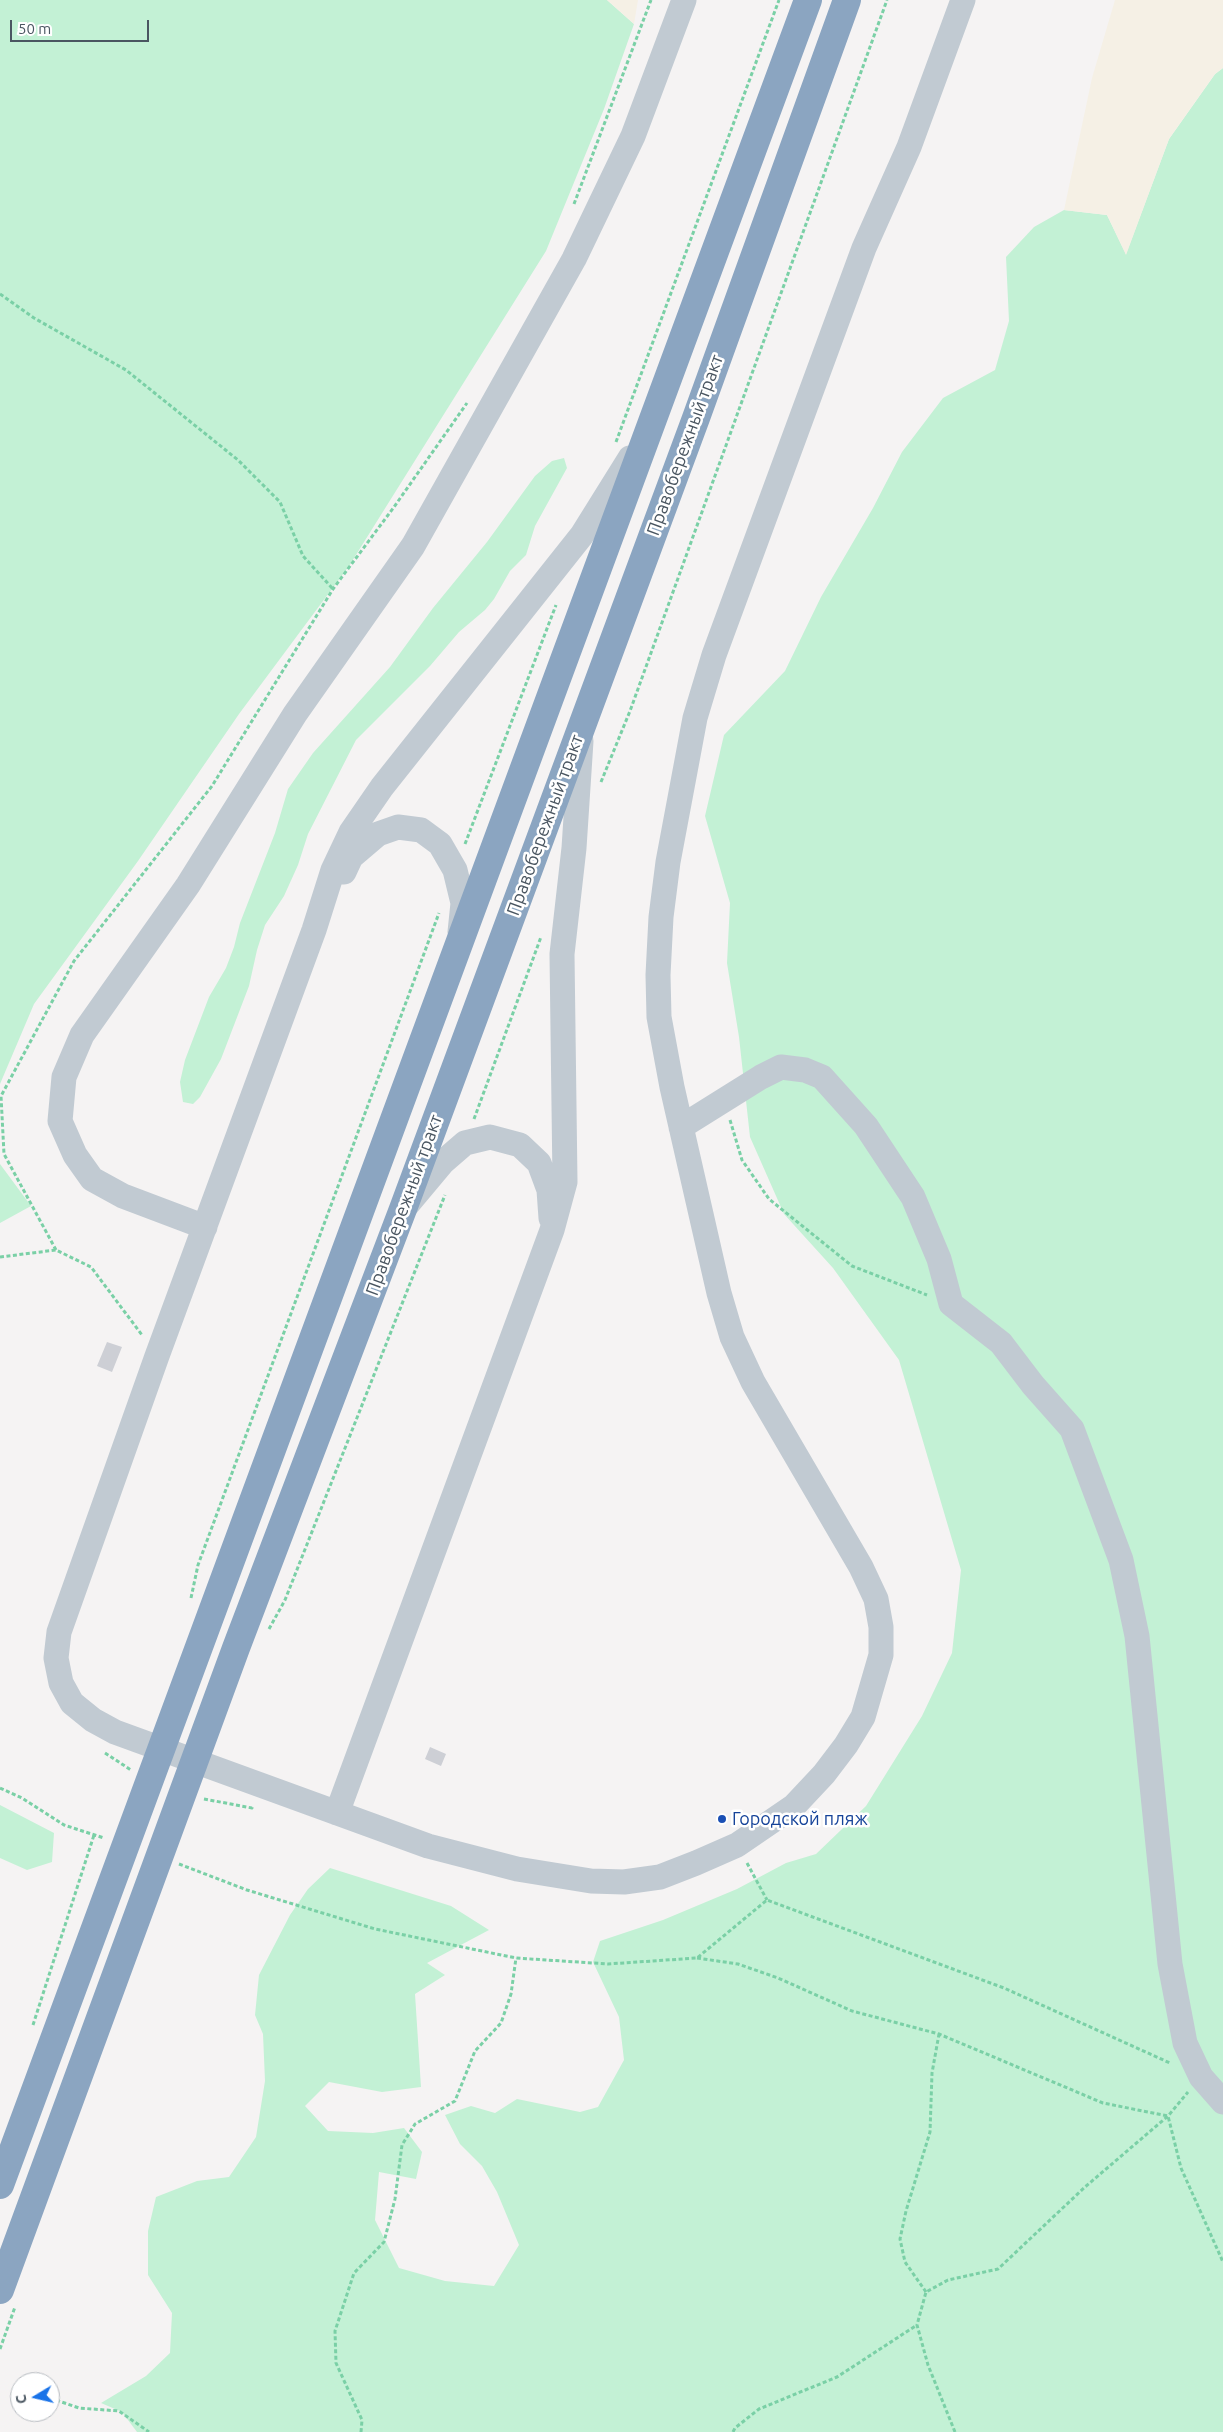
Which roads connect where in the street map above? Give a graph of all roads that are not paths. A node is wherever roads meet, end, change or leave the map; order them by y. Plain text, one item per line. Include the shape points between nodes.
1 (684, 0) edge
2 (808, 0) edge
3 (847, 0) edge
4 (963, 0) edge
5 (660, 403) junction
6 (582, 726) junction
7 (314, 930) junction
8 (458, 946) junction
9 (681, 1126) junction
10 (404, 1209) junction
11 (205, 1227) junction
12 (552, 1230) junction
13 (337, 1813) junction
14 (1223, 2102) edge
15 (0, 2185) edge
16 (0, 2290) edge

1 - 11 street via 634,136 574,259 413,546 295,714 188,885 82,1035 64,1077 60,1121 75,1155 92,1179 123,1196
2 - 5 highway
3 - 6 highway, Правобережный тракт
4 - 9 street via 909,147 864,248 714,655 695,718 668,862 658,975 659,1017
5 - 7 street via 612,489 582,534 382,787 351,832 333,870
5 - 8 highway
6 - 10 highway, Правобережный тракт
6 - 12 street via 574,848 562,954 565,1182
7 - 8 street via 351,857 378,834 398,827 421,830 440,844 455,870 463,903
7 - 11 street
8 - 15 highway
9 - 13 street via 732,1337 752,1382 861,1567 876,1599 882,1626 881,1656 863,1717 824,1774 794,1806 737,1844 660,1877 624,1882 591,1881 517,1869 428,1846
9 - 14 street via 781,1067 804,1070 822,1077 866,1126 913,1197 939,1259 951,1304 1000,1343 1072,1429 1121,1560 1137,1636 1170,1964 1185,2043 1201,2077
10 - 12 street via 443,1162 465,1143 490,1137 520,1145 539,1163 548,1190
10 - 16 highway, Правобережный тракт via 236,1648
11 - 13 street via 59,1632 56,1658 61,1683 72,1703 115,1732
12 - 13 street

